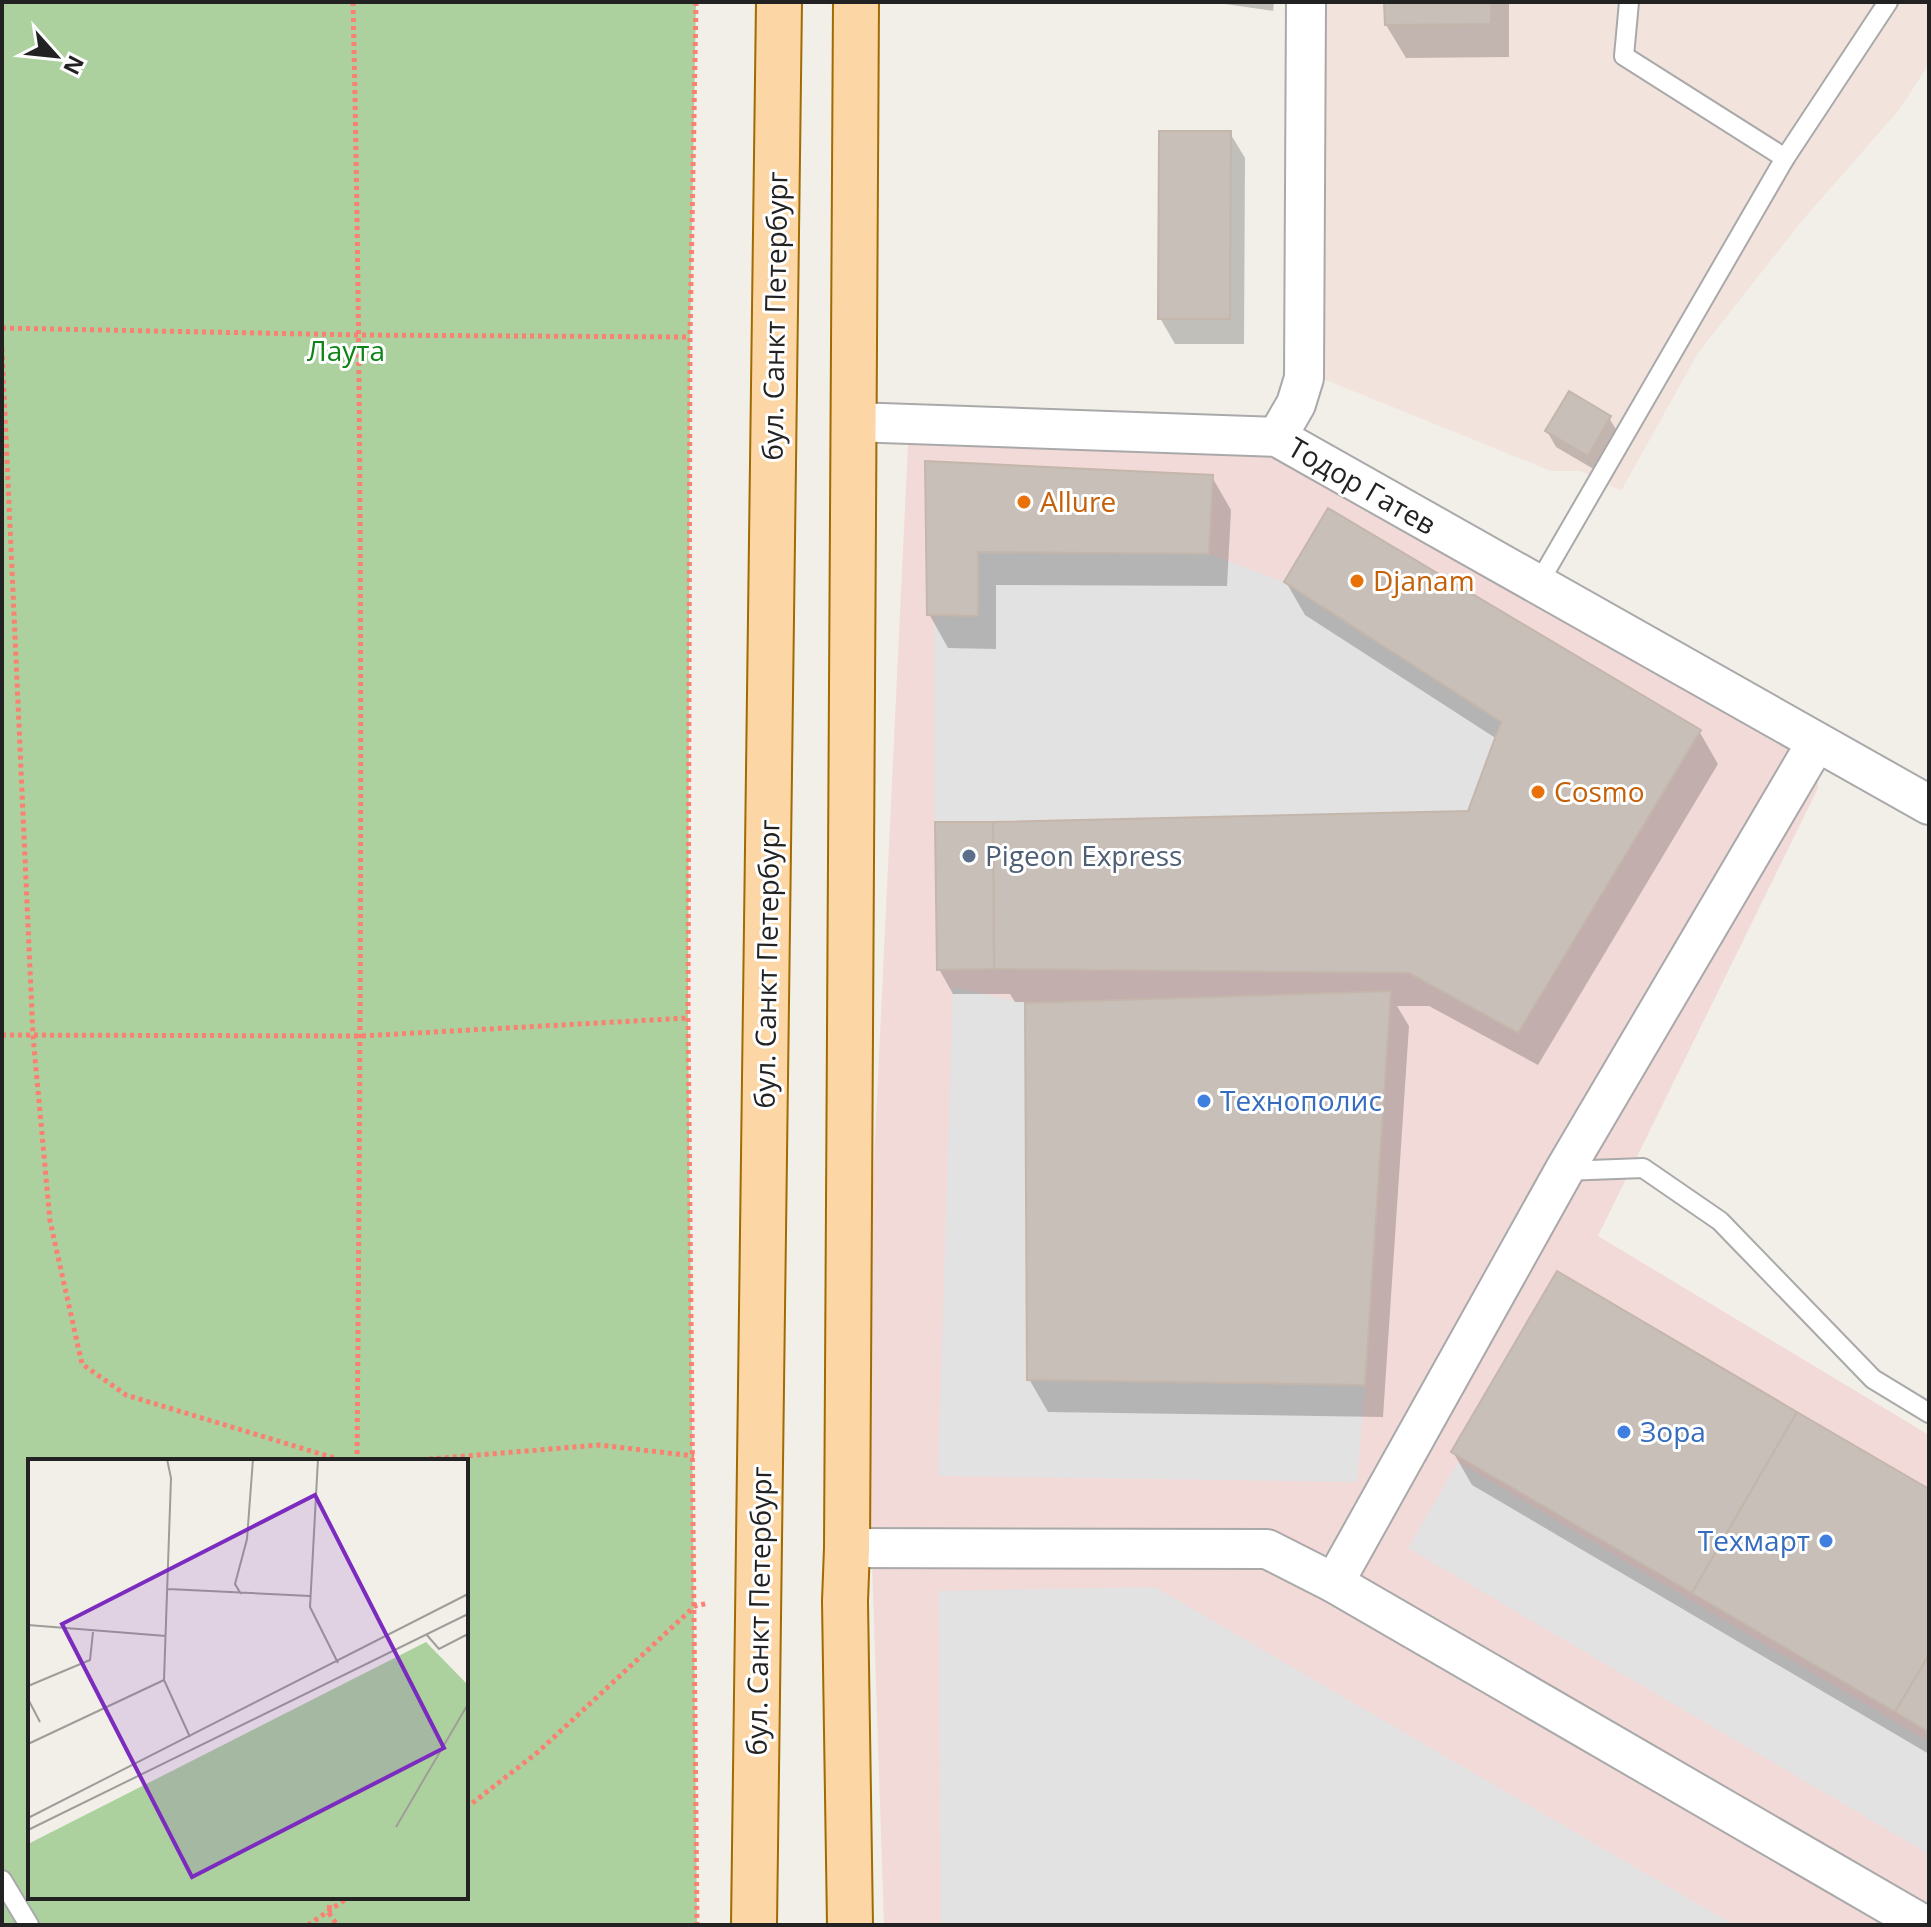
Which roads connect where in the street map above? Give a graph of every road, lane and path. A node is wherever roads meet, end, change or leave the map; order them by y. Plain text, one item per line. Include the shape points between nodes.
1 (353, 2) edge
2 (696, 2) edge
3 (779, 2) edge
4 (856, 2) edge
5 (1306, 2) edge
6 (1629, 2) edge
7 (1888, 2) edge
8 (1785, 158) junction
9 (2, 328) edge
10 (360, 335) junction
11 (690, 337) junction
12 (2, 348) edge
13 (853, 422) junction
14 (1277, 437) junction
15 (1537, 586) junction
16 (1816, 743) junction
17 (1929, 805) edge
18 (688, 1018) junction
19 (2, 1035) edge
20 (33, 1036) junction
21 (361, 1036) junction
22 (1564, 1171) junction
23 (1929, 1413) edge
24 (694, 1456) junction
25 (337, 1459) edge
26 (357, 1459) edge
27 (429, 1459) edge
28 (847, 1548) junction
29 (1334, 1583) junction
30 (709, 1603) dead end
31 (695, 1606) junction
32 (468, 1806) edge
33 (2, 1880) edge
34 (330, 1899) edge
35 (346, 1899) edge
36 (329, 1913) junction
37 (29, 1925) edge
38 (308, 1925) edge
39 (337, 1925) edge
40 (697, 1925) edge
41 (754, 1925) edge
42 (850, 1925) edge
43 (1924, 1925) edge

1 - 10 path
2 - 11 path
3 - 41 main road, бул. Санкт Петербург
4 - 13 main road
5 - 14 street via 1304,378
6 - 8 lane via 1624,56
7 - 8 lane
8 - 15 lane
9 - 10 path
10 - 11 path
10 - 21 path
11 - 18 path
12 - 20 path
13 - 14 street, Тодор Гатев
13 - 28 main road
14 - 15 street, Тодор Гатев
15 - 16 street, Тодор Гатев
16 - 17 street, Тодор Гатев
16 - 22 street
18 - 21 path
18 - 24 path
19 - 20 path
20 - 21 path
20 - 25 path via 50,1221 82,1364 126,1395
21 - 26 path
22 - 23 lane via 1643,1168 1720,1221 1873,1379
22 - 29 street
24 - 27 path via 599,1445
24 - 31 path
28 - 29 street via 1267,1549
28 - 42 main road
29 - 43 street
30 - 31 path
31 - 32 path via 538,1752
31 - 40 path
33 - 37 lane
34 - 36 path
35 - 36 path
36 - 38 path
36 - 39 path

